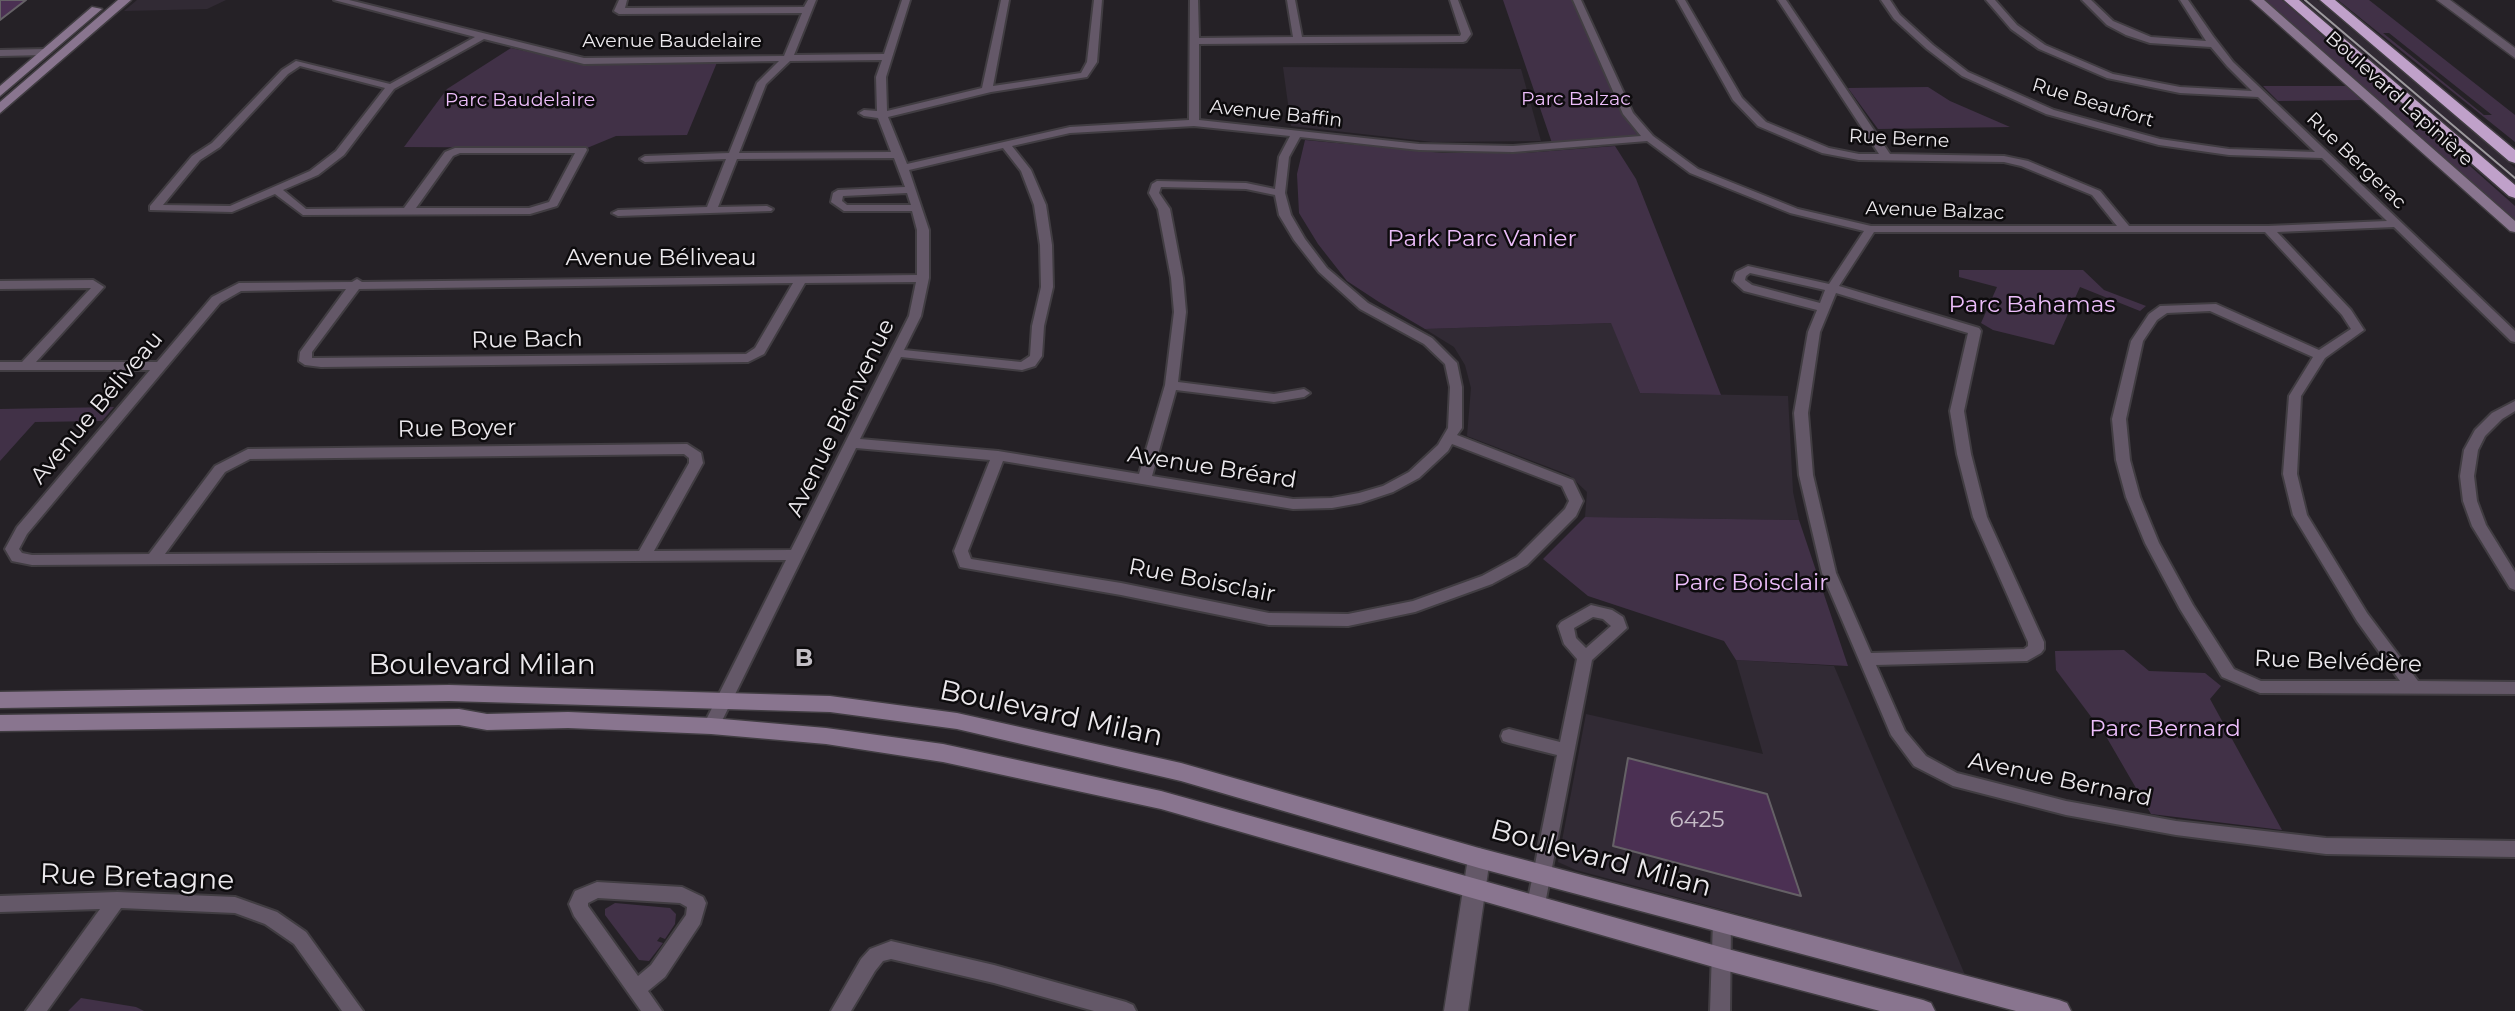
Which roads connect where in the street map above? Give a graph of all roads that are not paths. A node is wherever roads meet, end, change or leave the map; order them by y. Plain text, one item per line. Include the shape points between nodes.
1 (107, 0) edge
2 (125, 0) edge
3 (338, 0) edge
4 (623, 0) edge
5 (906, 0) edge
6 (1005, 0) edge
7 (1098, 0) edge
8 (1194, 0) edge
9 (1291, 0) edge
10 (1454, 0) edge
11 (1577, 0) edge
12 (1681, 0) edge
13 (1782, 0) edge
14 (1885, 0) edge
15 (1990, 0) edge
16 (2086, 0) edge
17 (2184, 0) edge
18 (2257, 0) edge
19 (2291, 0) edge
20 (2327, 0) edge
21 (2443, 0) edge
22 (810, 5) edge
23 (481, 37) junction
24 (1298, 39) junction
25 (1195, 41) junction
26 (2213, 44) junction
27 (46, 52) junction
28 (0, 53) edge
29 (2515, 54) edge
30 (888, 57) junction
31 (788, 58) junction
32 (391, 87) junction
33 (987, 90) junction
34 (0, 92) edge
35 (2261, 94) junction
36 (0, 109) edge
37 (864, 113) dead end
38 (881, 115) junction
39 (1194, 123) junction
40 (2477, 125) junction
41 (1297, 134) junction
42 (1649, 138) junction
43 (1006, 145) junction
44 (2515, 149) edge
45 (897, 155) junction
46 (2325, 155) junction
47 (732, 157) junction
48 (2515, 158) edge
49 (645, 159) dead end
50 (1888, 159) junction
51 (902, 168) junction
52 (276, 190) junction
53 (912, 190) junction
54 (1280, 193) junction
55 (2515, 193) edge
56 (917, 208) junction
57 (767, 209) dead end
58 (408, 211) junction
59 (710, 211) junction
60 (618, 214) dead end
61 (2397, 224) junction
62 (2125, 228) junction
63 (2515, 228) edge
64 (1871, 229) junction
65 (2268, 229) junction
66 (923, 278) junction
67 (801, 279) junction
68 (357, 283) junction
69 (0, 285) edge
70 (1832, 288) junction
71 (1824, 308) junction
72 (2515, 338) edge
73 (897, 353) junction
74 (2320, 355) junction
75 (0, 366) edge
76 (25, 366) junction
77 (162, 366) junction
78 (1171, 385) junction
79 (1304, 393) dead end
80 (2515, 405) edge
81 (1451, 439) junction
82 (851, 443) junction
83 (999, 456) junction
84 (1145, 478) junction
85 (645, 553) junction
86 (797, 555) junction
87 (154, 558) junction
88 (2515, 584) edge
89 (1585, 657) dead end
90 (1868, 659) junction
91 (2413, 687) junction
92 (2515, 688) edge
93 (725, 699) junction
94 (0, 700) edge
95 (0, 723) edge
96 (711, 726) junction
97 (1509, 736) dead end
98 (1566, 750) junction
99 (2515, 849) edge
100 (1479, 858) junction
101 (1541, 872) junction
102 (1472, 888) junction
103 (117, 900) junction
104 (0, 904) edge
105 (1536, 904) junction
106 (1722, 922) junction
107 (1724, 959) junction
108 (636, 989) junction
109 (36, 1011) edge
110 (353, 1011) edge
111 (652, 1011) edge
112 (841, 1011) edge
113 (1126, 1011) edge
114 (1456, 1011) edge
115 (1720, 1011) edge
116 (1923, 1011) edge
117 (2059, 1011) edge

1 - 27 main road
2 - 36 main road
3 - 23 street, Avenue Baudelaire
4 - 22 street via 620,11
5 - 30 street, Avenue Bienvenue
6 - 33 street
7 - 33 street via 1093,62 1084,75
8 - 25 street
9 - 24 street
10 - 24 street via 1466,34 1463,39
11 - 42 street, Avenue Balzac via 1628,114
12 - 50 street, Rue Berne via 1738,100 1762,124 1826,151
13 - 50 street
14 - 46 street, Rue Beaufort via 1922,40 1965,74 2050,112 2159,142 2229,152
15 - 35 street via 2014,27 2042,47 2110,76 2180,90
16 - 26 street via 2110,23 2129,33 2150,40
17 - 26 street, Rue Bergerac
18 - 63 main road, Boulevard Lapinière
19 - 55 highway
20 - 40 highway
21 - 29 street
22 - 31 street
23 - 31 street, Avenue Baudelaire via 584,61
23 - 32 street
24 - 25 street
25 - 39 street
26 - 35 street, Rue Bergerac
27 - 28 street
27 - 34 main road
30 - 31 street, Avenue Baudelaire
30 - 38 street, Avenue Bienvenue via 881,78
31 - 47 street via 762,83
32 - 52 street via 340,153 314,173
32 - 52 street via 299,63 197,158 154,208 232,209
33 - 38 street
35 - 46 street, Rue Bergerac
37 - 38 street
38 - 45 street, Avenue Bienvenue
39 - 41 street, Avenue Baffin
39 - 43 street, Avenue Baffin via 1070,130
40 - 44 highway
40 - 48 highway
41 - 42 street, Avenue Baffin via 1419,147 1513,149
41 - 54 street via 1284,158
42 - 64 street, Avenue Balzac via 1694,171 1739,191 1794,211
43 - 51 street, Avenue Baffin
43 - 73 street via 1026,170 1040,205 1046,245 1047,287 1037,356 1021,366
45 - 47 street
45 - 51 street, Avenue Bienvenue
46 - 61 street, Rue Bergerac
47 - 49 street
47 - 59 street
50 - 62 street, Rue Berne via 2024,163 2096,193
51 - 53 street, Avenue Bienvenue
52 - 58 street via 303,212
53 - 56 street, Avenue Bienvenue
53 - 56 street via 838,193 836,202 844,208
54 - 78 street via 1246,186 1157,184 1154,193 1164,209 1177,278 1178,346
54 - 81 street via 1290,223 1323,270 1364,306 1428,341 1451,363 1457,415
56 - 66 street, Avenue Bienvenue via 923,230
57 - 59 street
58 - 58 street via 547,208 582,150 459,150 449,154
59 - 60 street
61 - 65 street, Avenue Balzac
61 - 72 street, Rue Bergerac
62 - 64 street, Avenue Balzac
62 - 65 street, Avenue Balzac
64 - 70 street, Avenue Bernard
65 - 74 street via 2358,330
66 - 67 street, Avenue Béliveau
66 - 73 street, Avenue Bienvenue via 915,316
67 - 68 street, Avenue Béliveau
67 - 68 street, Rue Bach via 760,351 748,358 305,361 306,352
68 - 77 street, Avenue Béliveau via 233,288 216,300
69 - 76 street via 98,287
70 - 71 street, Avenue Bernard
70 - 71 street via 1748,269 1740,274 1739,281 1748,288
70 - 90 street via 1975,331 1957,411 1964,454 1980,517 2036,642 2036,649 2027,655
71 - 90 street, Avenue Bernard via 1814,332 1801,412 1806,475 1829,573
73 - 82 street, Avenue Bienvenue
74 - 91 street via 2295,396 2290,474 2300,515 2328,565
74 - 91 street, Rue Belvédère via 2212,307 2164,309 2137,341 2119,419 2133,497 2152,544 2228,673 2260,687
75 - 76 street
76 - 77 street
77 - 87 street, Avenue Béliveau via 22,531 12,549 17,557 33,560
78 - 79 street via 1264,398
78 - 84 street
80 - 88 street via 2480,433 2467,476 2479,526
81 - 83 street, Rue Boisclair via 1568,483 1576,501 1571,512 1522,561 1487,580 1415,606 1348,620 1269,620 965,563 961,551
81 - 84 street, Avenue Bréard via 1405,480 1370,495 1332,503 1273,502
82 - 83 street, Avenue Bréard
82 - 86 street, Avenue Bienvenue
83 - 84 street, Avenue Bréard
85 - 86 street, Avenue Béliveau
85 - 87 street, Avenue Béliveau
85 - 87 street, Rue Boyer via 696,463 696,456 687,449 248,453 220,469
86 - 93 street, Avenue Bienvenue
89 - 98 street
90 - 99 street, Avenue Bernard via 1899,735 1920,761 1953,779 2066,808 2277,842
91 - 92 street, Rue Belvédère
93 - 94 main road, Boulevard Milan via 449,693
93 - 96 street, Avenue Bienvenue
93 - 100 main road, Boulevard Milan via 830,704 957,721 1181,772
95 - 96 main road, Boulevard Milan via 459,717 486,722
96 - 102 main road, Boulevard Milan via 943,753 1161,800
97 - 98 street
98 - 101 street
100 - 101 main road, Boulevard Milan
100 - 102 street
101 - 105 street
101 - 106 main road, Boulevard Milan
102 - 105 main road, Boulevard Milan
102 - 114 street
103 - 104 street, Rue Bretagne
103 - 109 street
103 - 110 street, Rue Bretagne via 234,905 271,918 300,937
105 - 107 main road, Boulevard Milan
106 - 107 street
106 - 117 main road, Boulevard Milan
107 - 115 street
107 - 116 main road, Boulevard Milan
108 - 108 street via 658,971 694,918 697,903 671,894 597,890 585,894 578,900 582,917
108 - 111 street
112 - 113 street via 868,965 891,950

